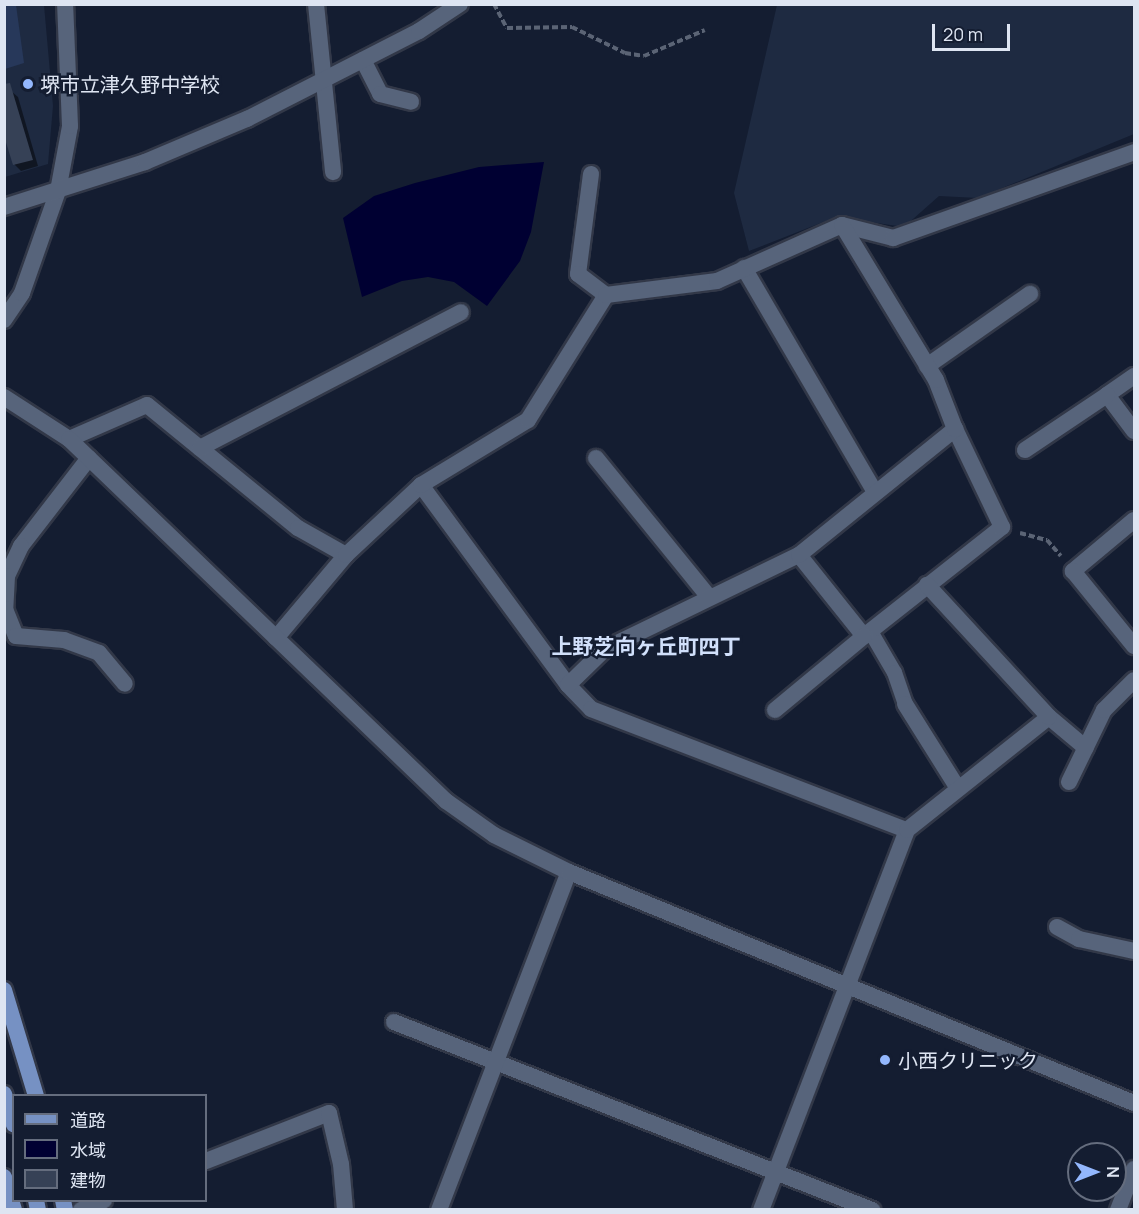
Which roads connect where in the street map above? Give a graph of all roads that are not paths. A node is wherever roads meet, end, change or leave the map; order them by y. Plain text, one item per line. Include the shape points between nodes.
1 (65, 4) edge
2 (316, 4) edge
3 (460, 4) edge
4 (363, 60) junction
5 (324, 81) junction
6 (411, 102) dead end
7 (1134, 152) edge
8 (333, 172) dead end
9 (591, 174) dead end
10 (58, 191) junction
11 (4, 207) edge
12 (842, 225) junction
13 (744, 268) junction
14 (1030, 294) dead end
15 (606, 295) junction
16 (461, 312) dead end
17 (4, 320) edge
18 (927, 366) junction
19 (1134, 376) edge
20 (1107, 395) junction
21 (4, 397) edge
22 (956, 429) junction
23 (1134, 431) edge
24 (69, 439) junction
25 (200, 448) junction
26 (1025, 450) dead end
27 (89, 458) junction
28 (596, 458) dead end
29 (421, 485) junction
30 (875, 492) junction
31 (1134, 520) edge
32 (346, 555) junction
33 (799, 555) junction
34 (927, 585) junction
35 (709, 597) junction
36 (867, 634) junction
37 (276, 638) junction
38 (1134, 646) edge
39 (1134, 680) edge
40 (125, 684) dead end
41 (568, 685) junction
42 (905, 704) joint
43 (775, 710) dead end
44 (1049, 717) junction
45 (1086, 748) junction
46 (1069, 782) dead end
47 (957, 786) junction
48 (907, 830) junction
49 (569, 872) junction
50 (1057, 927) dead end
51 (1134, 951) edge
52 (849, 984) junction
53 (4, 990) edge
54 (394, 1022) dead end
55 (497, 1064) junction
56 (4, 1094) edge
57 (36, 1094) edge
58 (1134, 1103) edge
59 (12, 1118) edge
60 (207, 1161) edge
61 (1134, 1169) edge
62 (775, 1172) junction
63 (4, 1177) edge
64 (99, 1202) edge
65 (14, 1209) edge
66 (81, 1209) edge
67 (345, 1209) edge
68 (439, 1209) edge
69 (760, 1209) edge
70 (872, 1209) edge
71 (1118, 1209) edge

1 - 10 street via 69,126
2 - 5 street
3 - 4 street
4 - 5 street
4 - 6 street via 380,94
5 - 8 street
5 - 10 street via 145,162
7 - 12 street via 893,238
9 - 15 street via 578,274
10 - 11 street
10 - 17 street via 22,293
12 - 13 street
12 - 18 street
13 - 15 street via 717,281
13 - 30 street
14 - 18 street
15 - 29 street via 528,420
16 - 25 street
18 - 22 street
19 - 20 street
20 - 23 street
20 - 26 street
21 - 24 street
22 - 30 street
22 - 34 street via 1002,527
24 - 25 street via 147,405
24 - 27 street
25 - 32 street via 298,528
27 - 37 street
27 - 40 street via 21,546 7,576 5,609 16,636 64,640 99,653
28 - 35 street
29 - 32 street
29 - 41 street
30 - 33 street
31 - 38 street via 1073,571
32 - 37 street
33 - 35 street
33 - 36 street
34 - 36 street
34 - 44 street
35 - 41 street via 605,649
36 - 42 lane via 894,672
36 - 43 street
37 - 49 street via 446,801 494,835
39 - 45 street via 1104,710
41 - 48 street via 591,709
42 - 47 street
44 - 45 street
44 - 47 street
45 - 46 street
47 - 48 street
48 - 52 street
49 - 52 street
49 - 55 street
50 - 51 street via 1079,939
52 - 58 street
52 - 62 street
53 - 57 main road
54 - 55 street
55 - 62 street
55 - 68 street
56 - 59 main road
60 - 67 street via 329,1113 341,1164
61 - 71 street
62 - 69 street
62 - 70 street
63 - 65 main road
64 - 66 street

